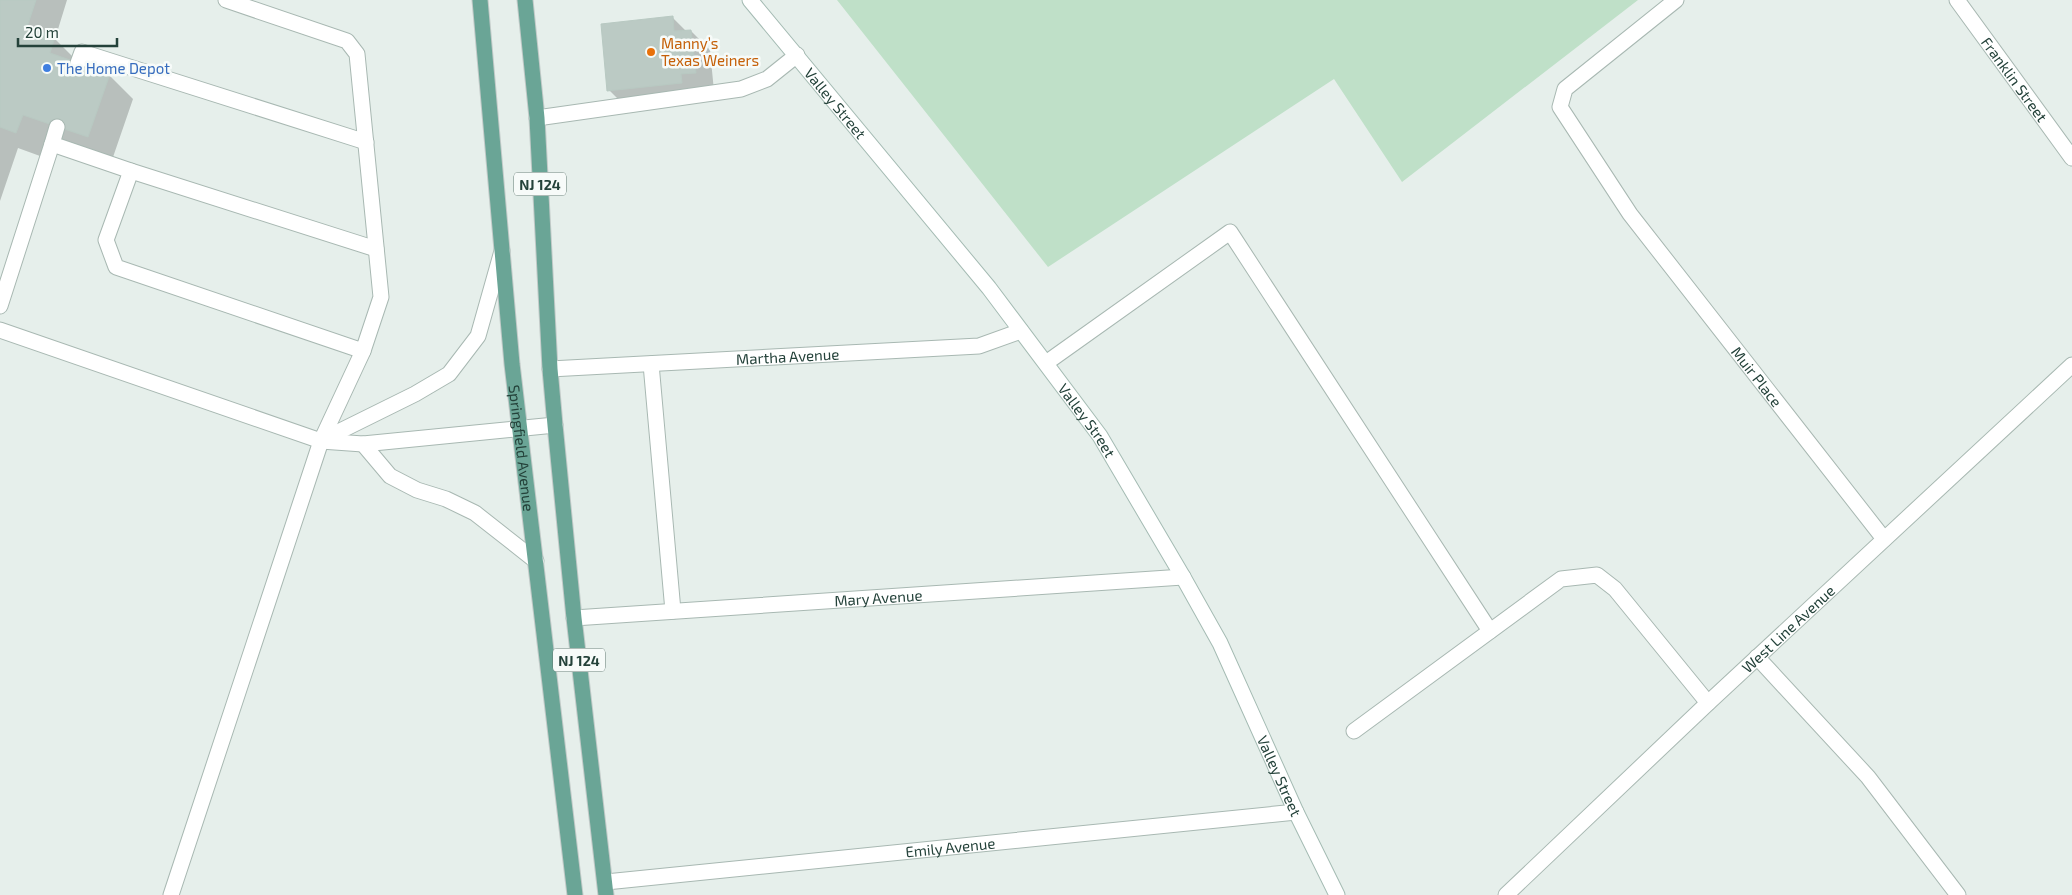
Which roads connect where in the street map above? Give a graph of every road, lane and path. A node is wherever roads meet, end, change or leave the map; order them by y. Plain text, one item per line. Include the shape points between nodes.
1 (226, 0) edge
2 (480, 0) edge
3 (525, 0) edge
4 (750, 0) edge
5 (1676, 0) edge
6 (1957, 0) edge
7 (797, 55) junction
8 (78, 63) dead end
9 (536, 118) junction
10 (57, 127) dead end
11 (366, 142) junction
12 (52, 144) junction
13 (2072, 158) edge
14 (131, 171) junction
15 (376, 249) junction
16 (502, 249) junction
17 (0, 306) edge
18 (0, 330) edge
19 (1021, 331) junction
20 (363, 352) junction
21 (1046, 363) junction
22 (651, 364) junction
23 (2072, 365) edge
24 (550, 369) junction
25 (555, 425) junction
26 (520, 427) junction
27 (321, 441) junction
28 (363, 444) junction
29 (1884, 539) junction
30 (536, 562) junction
31 (1183, 577) junction
32 (673, 611) junction
33 (574, 618) junction
34 (1490, 631) junction
35 (1758, 658) junction
36 (1708, 703) junction
37 (1354, 731) dead end
38 (1296, 812) junction
39 (606, 888) edge
40 (171, 895) edge
41 (575, 895) edge
42 (1337, 895) edge
43 (1506, 895) edge
44 (1958, 895) edge

1 - 11 street via 347,41 358,54
2 - 16 main road, Springfield Avenue / NJ 124
3 - 9 main road, NJ 124
4 - 7 street, Valley Street
5 - 29 street, Muir Place via 1565,89 1560,107 1630,214
6 - 13 street, Franklin Street
7 - 9 street via 767,79 741,89
7 - 19 street, Valley Street
8 - 11 street via 82,52
9 - 24 main road, NJ 124
10 - 12 street
11 - 15 street
12 - 14 street
12 - 17 street
14 - 15 street
14 - 20 street via 106,240 116,267
15 - 20 street via 381,297
16 - 26 main road, Springfield Avenue / NJ 124
16 - 27 street via 478,336 449,374
18 - 27 street
19 - 21 street, Valley Street
19 - 22 street, Martha Avenue via 979,346
20 - 27 street
21 - 31 street, Valley Street via 1100,436
21 - 34 street via 1230,232
22 - 24 street, Martha Avenue
22 - 32 street
23 - 29 street, West Line Avenue
24 - 25 main road, NJ 124
25 - 26 street
25 - 33 main road, NJ 124
26 - 28 street
26 - 30 main road, Springfield Avenue / NJ 124
27 - 28 street
27 - 40 street
28 - 30 street via 390,476 475,513
29 - 35 street, West Line Avenue
30 - 41 main road, Springfield Avenue / NJ 124
31 - 32 street, Mary Avenue
31 - 38 street, Valley Street via 1220,644
32 - 33 street, Mary Avenue
33 - 39 main road, NJ 124
34 - 36 street via 1561,579 1597,575 1615,589
34 - 37 street
35 - 36 street, West Line Avenue
35 - 44 street via 1868,777
36 - 43 street, West Line Avenue
38 - 39 street, Emily Avenue
38 - 42 street, Valley Street

